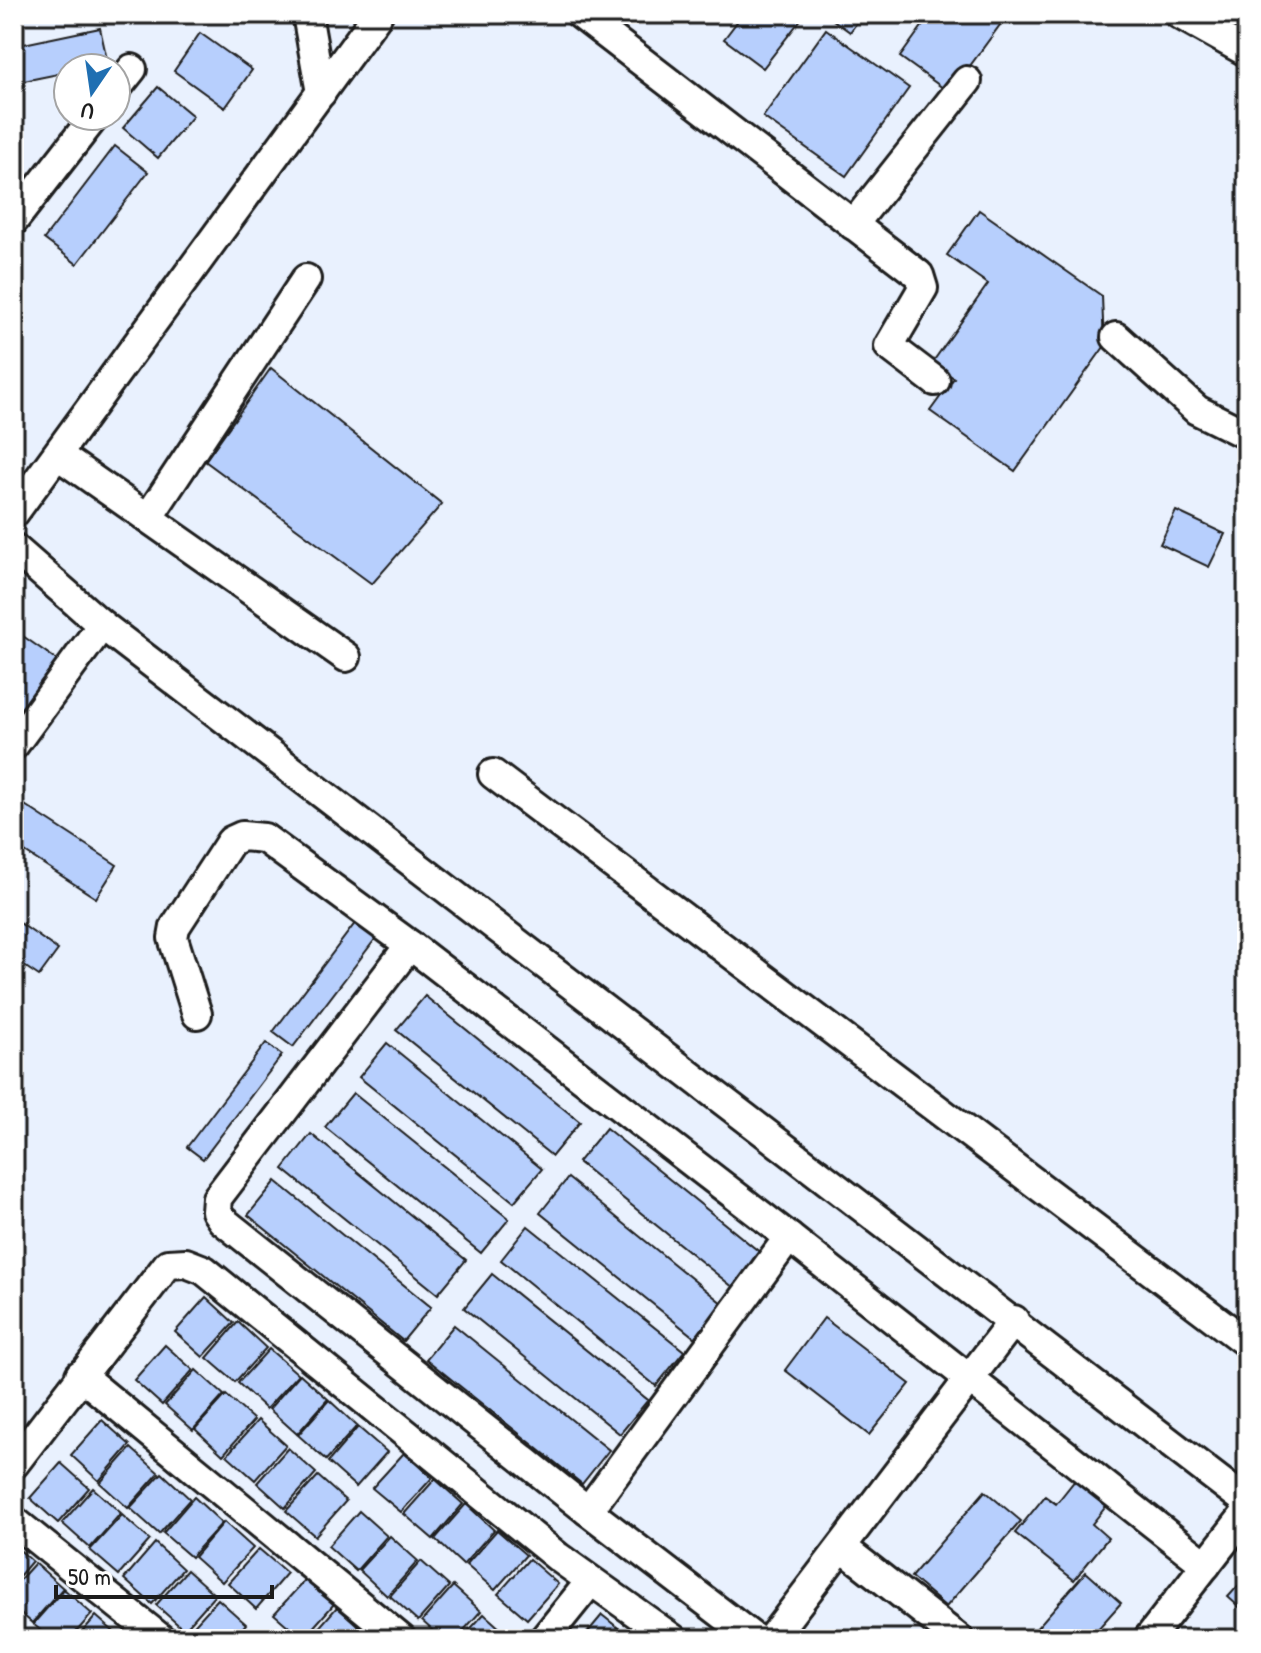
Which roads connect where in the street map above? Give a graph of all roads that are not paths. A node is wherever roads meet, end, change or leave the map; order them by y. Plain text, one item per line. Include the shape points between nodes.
1 (307, 14) edge
2 (378, 14) edge
3 (580, 14) edge
4 (1179, 14) edge
5 (1247, 52) edge
6 (967, 81) dead end
7 (321, 93) junction
8 (83, 132) edge
9 (14, 220) edge
10 (853, 225) junction
11 (306, 279) dead end
12 (1116, 337) dead end
13 (935, 381) dead end
14 (1247, 435) edge
15 (58, 455) junction
16 (14, 513) edge
17 (148, 518) junction
18 (14, 548) edge
19 (102, 625) junction
20 (346, 657) dead end
21 (14, 745) edge
22 (493, 774) dead end
23 (410, 945) junction
24 (197, 1014) dead end
25 (789, 1237) junction
26 (1014, 1320) junction
27 (1247, 1343) edge
28 (80, 1375) junction
29 (970, 1382) junction
30 (14, 1464) edge
31 (1247, 1502) edge
32 (588, 1511) junction
33 (1247, 1512) edge
34 (14, 1521) edge
35 (843, 1548) junction
36 (1206, 1565) junction
37 (590, 1582) junction
38 (161, 1639) edge
39 (401, 1639) edge
40 (544, 1639) edge
41 (673, 1639) edge
42 (755, 1639) edge
43 (771, 1639) edge
44 (959, 1639) edge
45 (1148, 1639) edge

1 - 7 street
2 - 7 street
3 - 10 street
4 - 5 street
6 - 10 street
7 - 15 street
8 - 9 street
10 - 13 street via 922,279 921,293 889,346
11 - 17 street
12 - 14 street via 1197,410
15 - 16 street
15 - 17 street
17 - 20 street
18 - 19 street
19 - 21 street
19 - 26 street
22 - 27 street
23 - 24 street via 275,844 242,836 231,841 175,927 173,938
23 - 25 street
23 - 32 street via 217,1198 216,1211
25 - 29 street
25 - 32 street
26 - 29 street
26 - 31 street
28 - 30 street
28 - 37 street via 168,1264 195,1265
28 - 39 street
29 - 35 street
29 - 36 street
32 - 42 street
33 - 36 street
34 - 38 street
35 - 43 street
35 - 44 street
36 - 45 street
37 - 40 street
37 - 41 street

